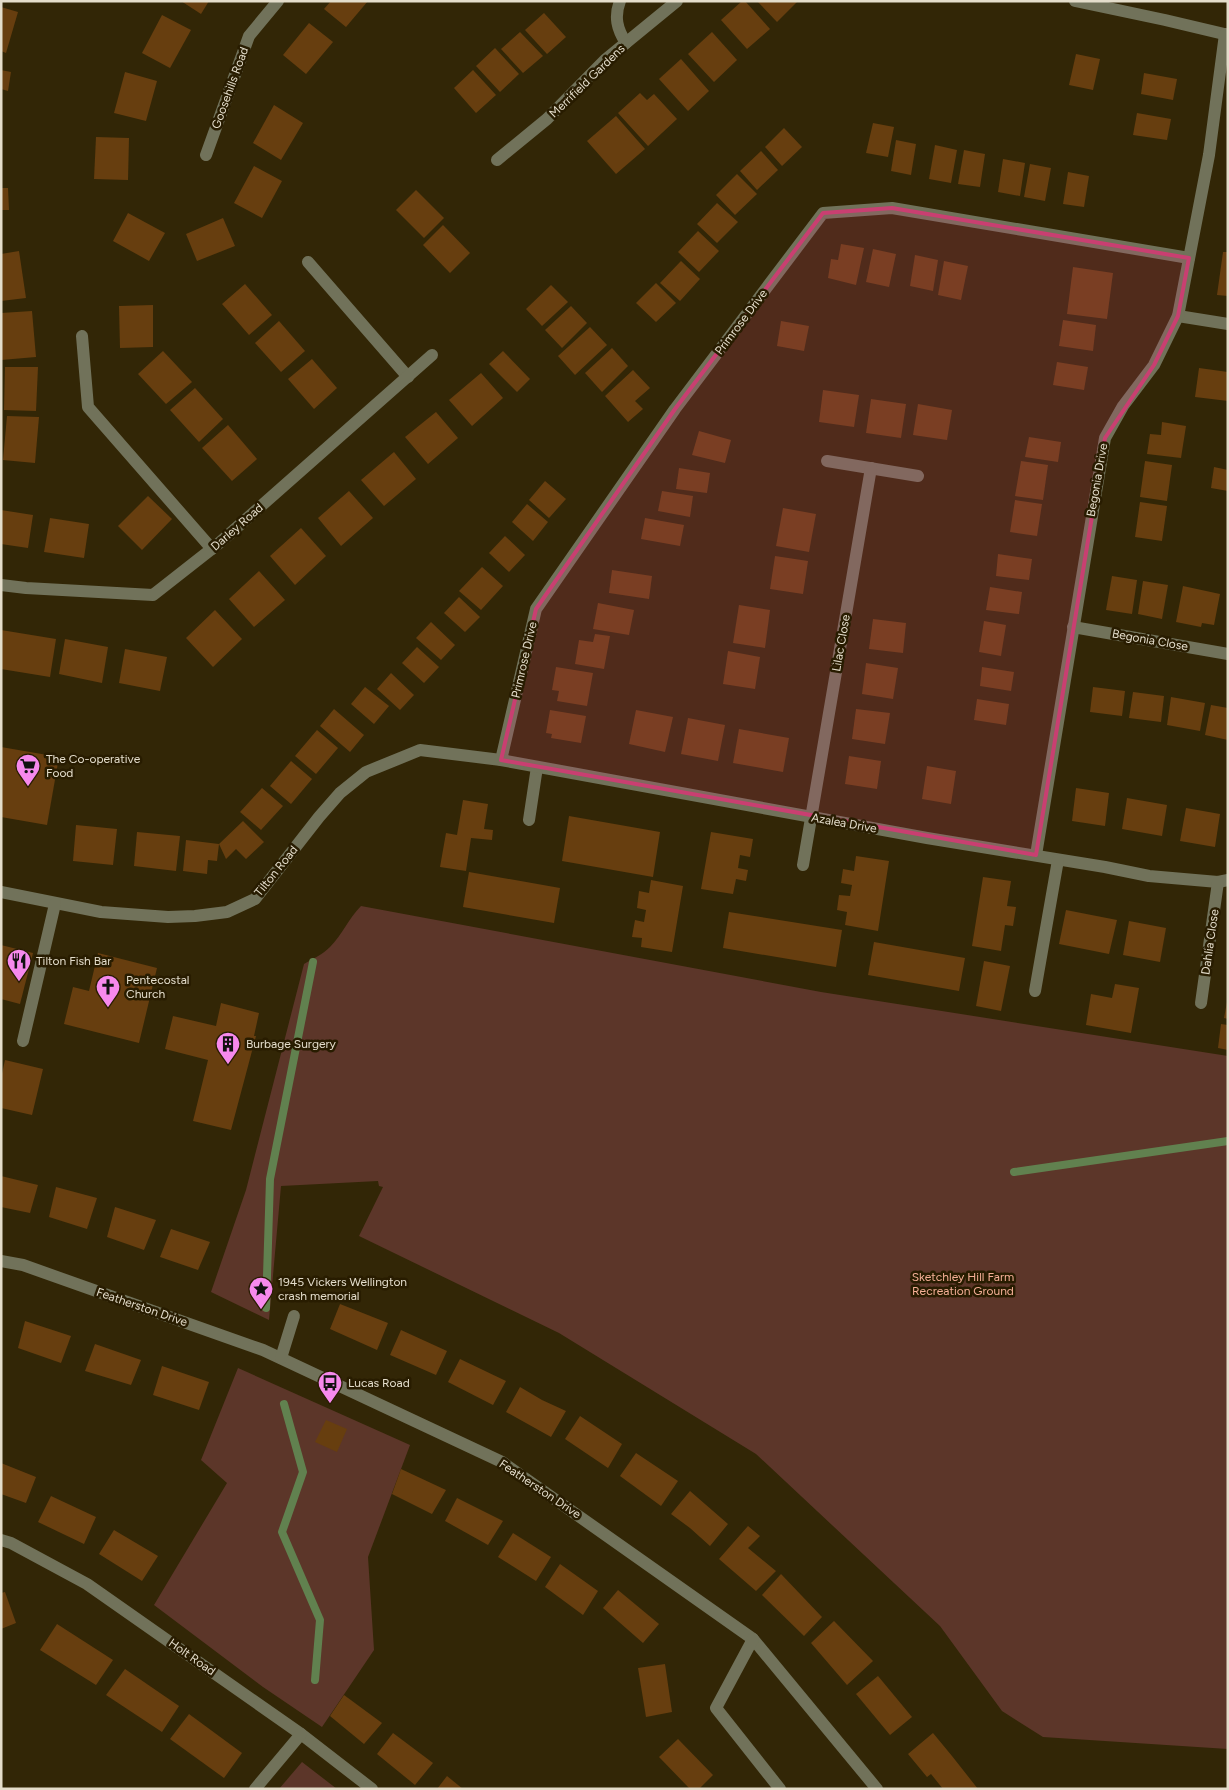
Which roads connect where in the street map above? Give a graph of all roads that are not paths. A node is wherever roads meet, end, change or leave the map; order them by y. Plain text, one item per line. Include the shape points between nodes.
1 (278, 1) edge
2 (620, 1) edge
3 (677, 1) edge
4 (1075, 1) edge
5 (1226, 35) edge
6 (626, 43) junction
7 (206, 155) dead end
8 (497, 160) dead end
9 (1189, 258) junction
10 (308, 262) dead end
11 (1178, 316) junction
12 (1228, 324) edge
13 (82, 336) dead end
14 (432, 355) dead end
15 (408, 377) junction
16 (828, 461) dead end
17 (871, 468) junction
18 (918, 476) dead end
19 (212, 549) junction
20 (1, 585) edge
21 (1073, 627) junction
22 (1228, 654) edge
23 (461, 754) joint
24 (501, 760) junction
25 (537, 767) junction
26 (811, 818) junction
27 (529, 820) dead end
28 (1036, 855) junction
29 (1058, 860) junction
30 (803, 865) dead end
31 (1223, 881) edge
32 (1, 892) edge
33 (55, 904) junction
34 (1035, 991) dead end
35 (1201, 1003) dead end
36 (23, 1041) dead end
37 (1, 1261) edge
38 (294, 1316) dead end
39 (281, 1358) junction
40 (1, 1540) edge
41 (753, 1639) junction
42 (301, 1734) junction
43 (255, 1789) edge
44 (372, 1789) edge
45 (780, 1789) edge
46 (878, 1789) edge

1 - 7 street, Goosehills Road via 249,36
2 - 6 street via 616,11 618,27
3 - 6 street, Merrifield Gardens
4 - 5 street
5 - 9 street, Begonia Drive via 1209,155
6 - 8 street, Merrifield Gardens via 547,119
9 - 11 street, Begonia Drive
9 - 24 street, Primrose Drive via 892,208 823,213 675,409 536,609
10 - 15 street
11 - 12 street
11 - 21 street, Begonia Drive via 1154,365 1122,406 1105,438
13 - 19 street via 88,407
14 - 15 street, Darley Road
15 - 19 street, Darley Road
16 - 17 street
17 - 18 street
17 - 26 street, Lilac Close
19 - 20 street, Darley Road via 152,595
21 - 22 street, Begonia Close
21 - 28 street, Begonia Drive
23 - 24 street, Azalea Drive
23 - 33 street, Tilton Road via 420,750 366,772 340,793 319,817 256,899 227,912 168,916 102,912
24 - 25 street, Azalea Drive
25 - 26 street, Azalea Drive
25 - 27 street
26 - 28 street, Azalea Drive
26 - 30 street, Lilac Close
28 - 29 street, Azalea Drive
29 - 31 street, Azalea Drive via 1149,876
29 - 34 street
31 - 35 street, Dahlia Close
32 - 33 street, Tilton Road
33 - 36 street
37 - 39 street, Featherston Drive
38 - 39 street
39 - 41 street, Featherston Drive via 502,1462
40 - 42 street, Holt Road via 87,1584
41 - 45 street via 716,1708
41 - 46 street, Featherston Drive
42 - 43 street
42 - 44 street, Holt Road

